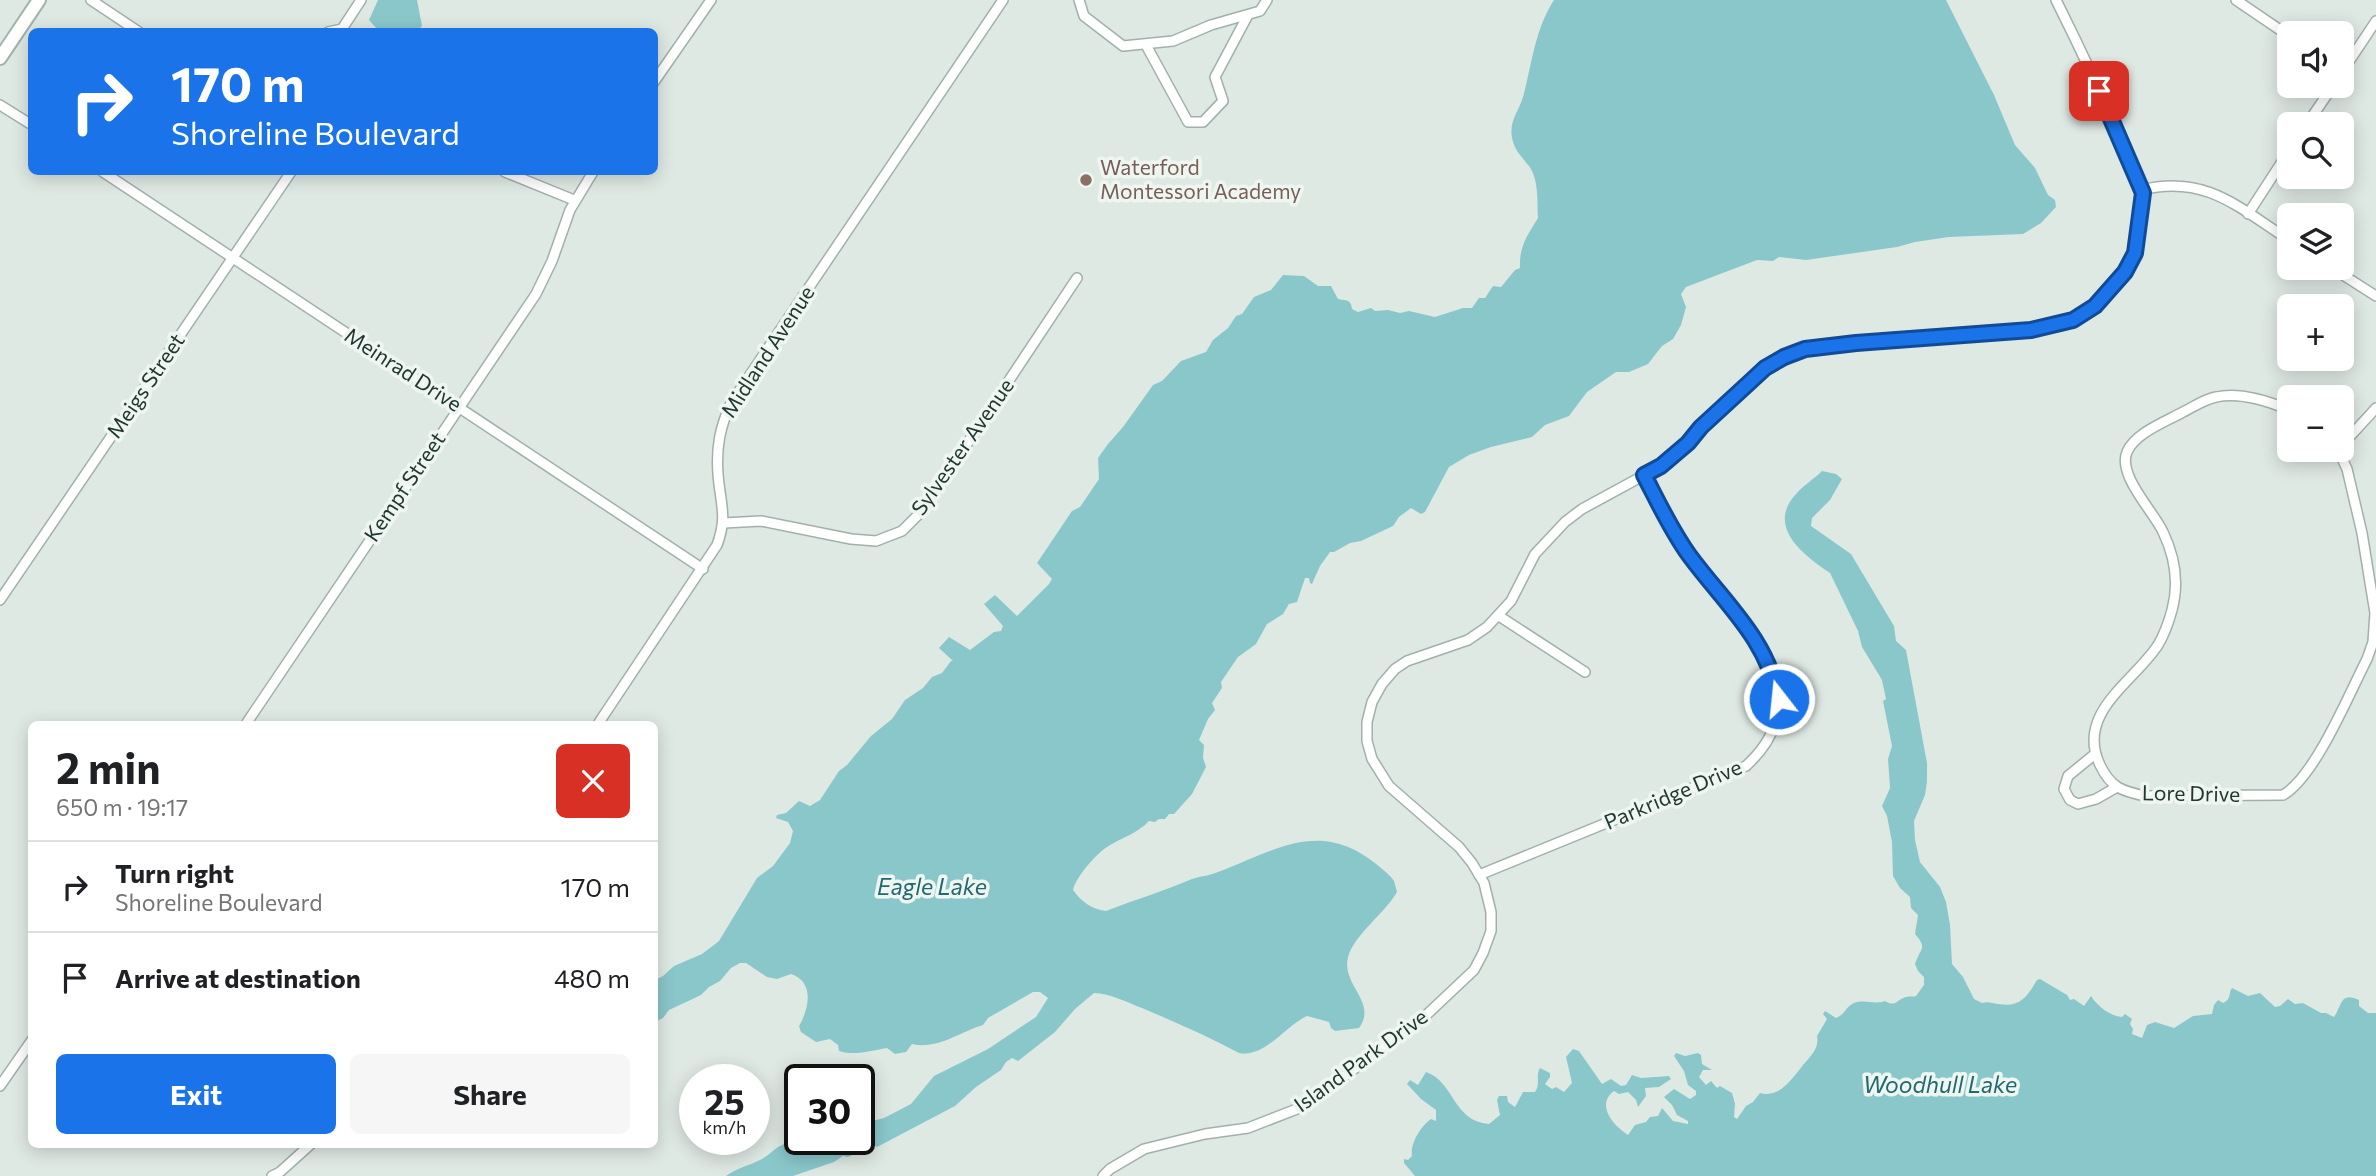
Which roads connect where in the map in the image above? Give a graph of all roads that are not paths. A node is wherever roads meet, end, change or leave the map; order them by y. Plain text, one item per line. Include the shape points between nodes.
1 (39, 0) edge
2 (91, 0) edge
3 (361, 0) edge
4 (711, 0) edge
5 (1079, 0) edge
6 (1267, 0) edge
7 (2056, 0) edge
8 (2235, 0) edge
9 (1000, 1) edge
10 (1248, 15) junction
11 (2376, 20) edge
12 (133, 28) edge
13 (343, 28) edge
14 (2277, 28) edge
15 (1146, 45) junction
16 (2354, 54) edge
17 (0, 58) edge
18 (658, 76) edge
19 (0, 105) edge
20 (28, 122) edge
21 (2277, 170) edge
22 (108, 175) edge
23 (288, 175) edge
24 (512, 175) edge
25 (591, 175) edge
26 (2141, 190) junction
27 (574, 200) junction
28 (2248, 214) junction
29 (2277, 232) edge
30 (234, 258) junction
31 (1077, 278) dead end
32 (2351, 280) edge
33 (2376, 296) edge
34 (2277, 405) edge
35 (459, 407) junction
36 (2376, 408) edge
37 (2354, 432) edge
38 (2344, 462) edge
39 (1644, 475) junction
40 (724, 523) junction
41 (703, 569) junction
42 (0, 600) edge
43 (1499, 616) junction
44 (1585, 672) dead end
45 (248, 721) edge
46 (600, 721) edge
47 (2095, 754) junction
48 (2117, 787) junction
49 (1479, 875) junction
50 (28, 1046) edge
51 (0, 1086) edge
52 (306, 1148) edge
53 (272, 1176) edge
54 (1103, 1176) edge

1 - 17 main road
2 - 12 street
3 - 13 street
4 - 18 street
5 - 15 street via 1084,16 1123,46
6 - 10 street via 1260,11
7 - 26 street
8 - 14 street
9 - 40 street, Midland Avenue via 731,403 717,443
10 - 15 street via 1173,41
10 - 15 street via 1215,77 1223,101 1203,122 1188,121
11 - 16 street
19 - 20 street
21 - 28 street
22 - 30 street, Meinrad Drive
23 - 30 street, Meigs Street
24 - 27 street
25 - 27 street, Kempf Street
26 - 28 street via 2164,184 2196,187
26 - 39 street, Island Park Drive via 2135,253 2111,290 2073,320 2031,330 1805,349 1765,368 1688,443
27 - 35 street, Kempf Street via 541,285
28 - 29 street
30 - 35 street, Meinrad Drive
30 - 42 street, Meigs Street
31 - 40 street, Sylvester Avenue via 944,477 902,531 876,541 771,522
32 - 33 street
34 - 47 street via 2217,397 2152,429 2127,453 2128,475 2163,532 2174,563 2176,588 2159,644 2096,721
35 - 41 street, Meinrad Drive
35 - 45 street, Kempf Street
36 - 37 street
38 - 48 street, Lore Drive via 2362,533 2375,613 2373,642 2312,765 2294,789 2283,795 2145,796
39 - 43 street, Island Park Drive via 1582,509 1544,543
39 - 49 street, Parkridge Drive via 1687,552 1763,651 1779,699 1770,736 1746,766
40 - 41 street, Midland Avenue
41 - 46 street, Midland Avenue
43 - 44 street
43 - 49 street, Island Park Drive via 1468,640 1395,669 1372,702 1367,722 1372,759 1389,786 1459,847
47 - 48 street, Lore Drive
47 - 48 street via 2068,776 2064,789 2070,800 2078,804
49 - 54 street, Island Park Drive via 1491,912 1491,931 1483,953 1474,970 1421,1020 1302,1107 1248,1128 1144,1149
50 - 51 street
52 - 53 street

